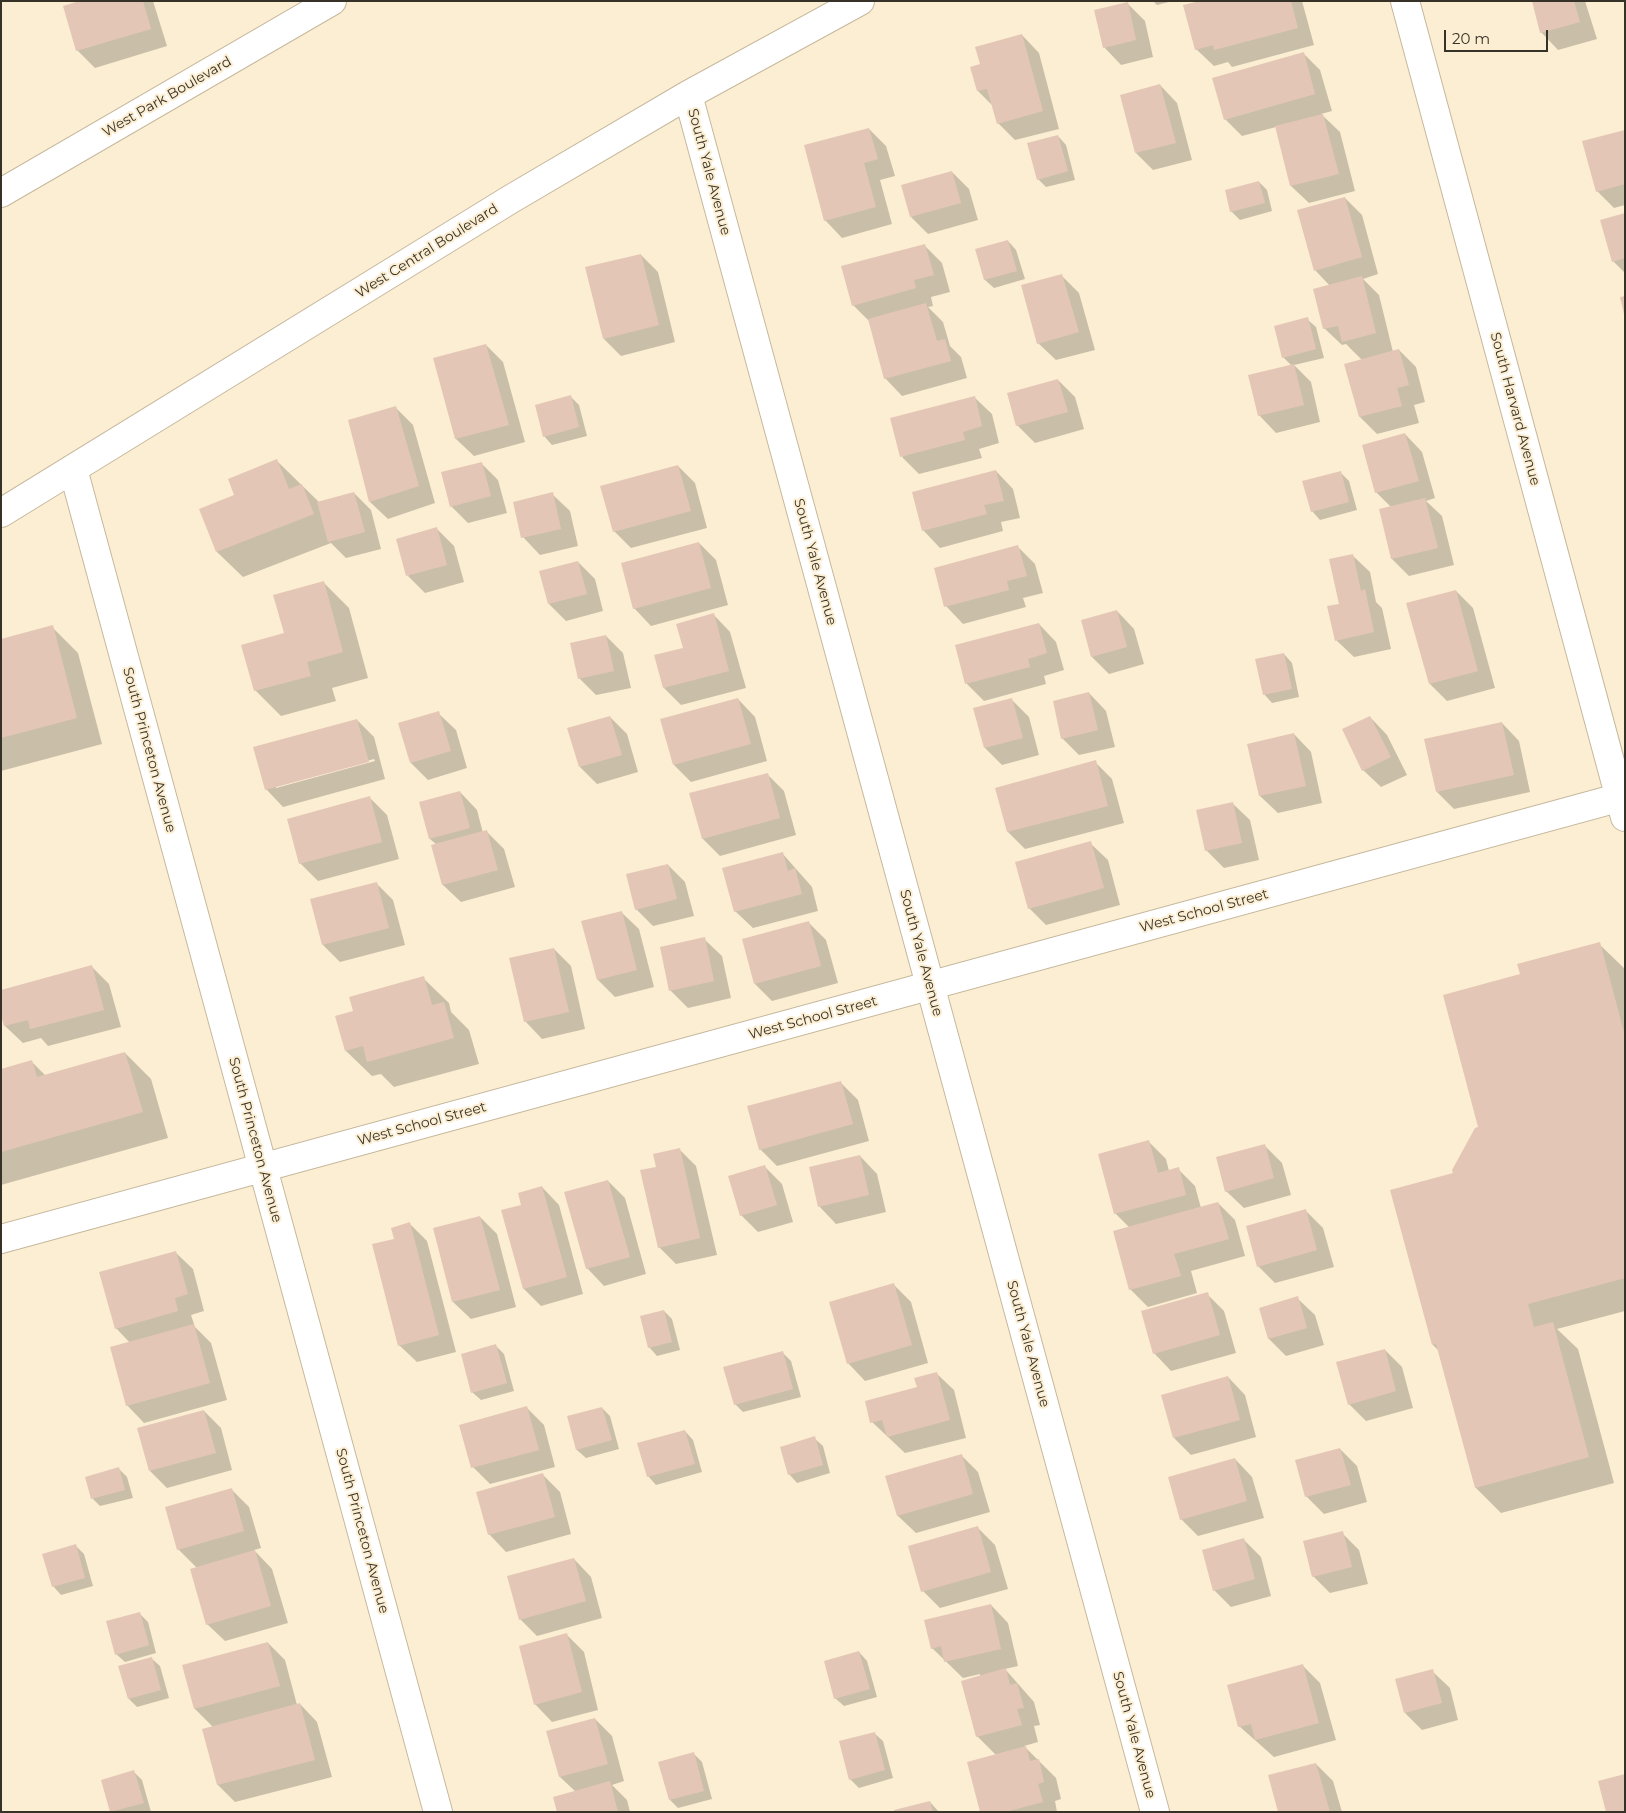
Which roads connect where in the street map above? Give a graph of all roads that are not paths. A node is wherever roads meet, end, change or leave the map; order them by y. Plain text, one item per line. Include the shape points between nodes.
1 (332, 1) edge
2 (860, 1) edge
3 (1404, 1) edge
4 (688, 95) junction
5 (1, 194) edge
6 (73, 469) junction
7 (1, 513) edge
8 (1623, 803) edge
9 (930, 986) junction
10 (263, 1168) junction
11 (1, 1239) edge
12 (438, 1812) edge
13 (1155, 1812) edge

1 - 5 street, West Park Boulevard
2 - 4 street, West Central Boulevard
3 - 8 street, South Harvard Avenue
4 - 6 street, West Central Boulevard via 512,199
4 - 9 street, South Yale Avenue
6 - 7 street, West Central Boulevard
6 - 10 street, South Princeton Avenue
8 - 9 street, West School Street
9 - 10 street, West School Street
9 - 13 street, South Yale Avenue
10 - 11 street, West School Street
10 - 12 street, South Princeton Avenue

